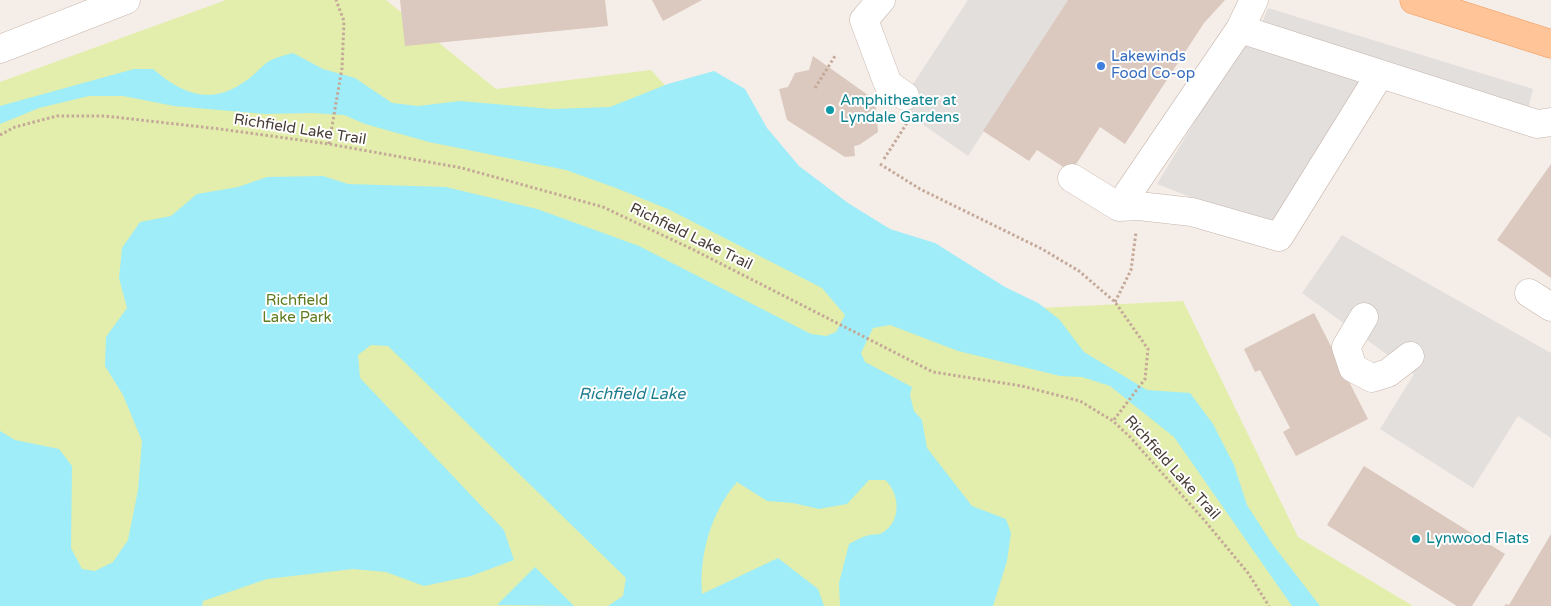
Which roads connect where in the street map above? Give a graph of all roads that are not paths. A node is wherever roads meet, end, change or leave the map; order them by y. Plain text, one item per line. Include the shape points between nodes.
1 (126, 0) edge
2 (881, 0) edge
3 (1254, 0) edge
4 (1414, 0) edge
5 (1240, 29) junction
6 (1551, 44) edge
7 (0, 49) edge
8 (1380, 74) junction
9 (906, 109) road end
10 (1551, 122) edge
11 (1072, 178) dead end
12 (1129, 207) junction
13 (1364, 317) dead end
14 (1410, 356) dead end

1 - 7 street
2 - 9 street via 864,20 888,84
3 - 5 street
4 - 6 main road
5 - 8 street
5 - 12 street
8 - 10 street via 1537,124
8 - 12 street via 1279,237 1192,212
11 - 12 street
13 - 14 street via 1346,347 1353,368 1372,378 1388,373

